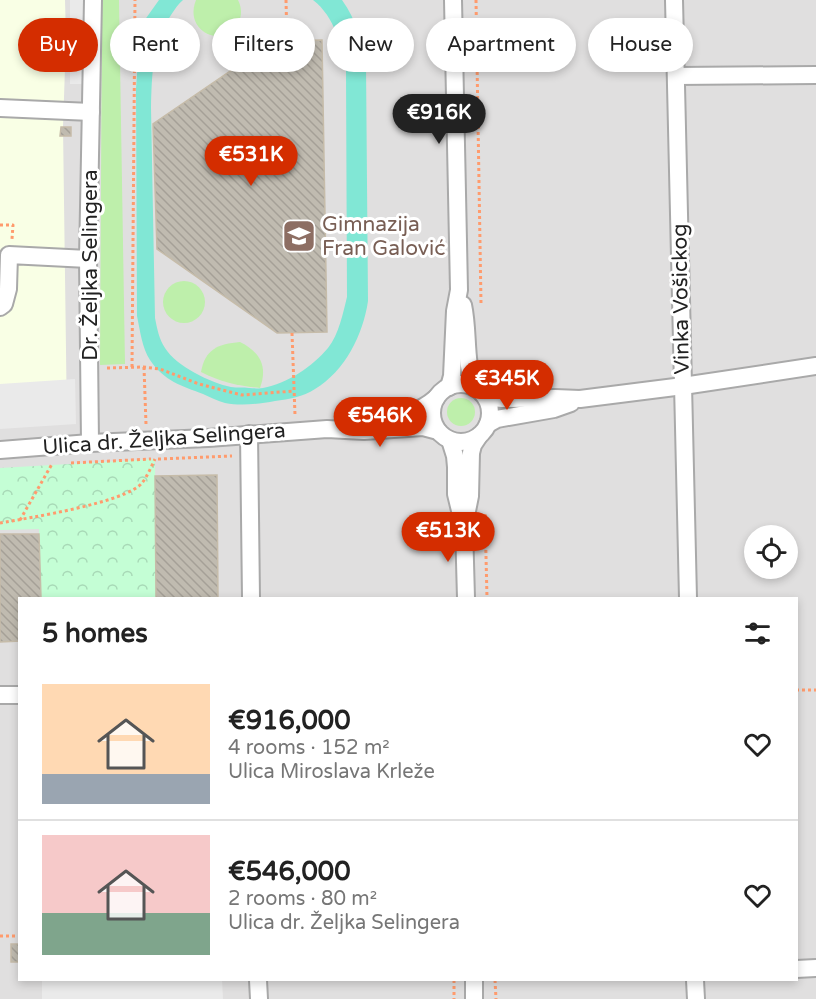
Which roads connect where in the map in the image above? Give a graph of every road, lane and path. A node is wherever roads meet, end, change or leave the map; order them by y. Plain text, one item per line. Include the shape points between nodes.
1 (93, 0) edge
2 (135, 0) edge
3 (286, 0) edge
4 (453, 0) edge
5 (476, 0) edge
6 (674, 0) edge
7 (286, 18) edge
8 (816, 75) edge
9 (676, 76) junction
10 (0, 108) edge
11 (91, 112) junction
12 (0, 225) edge
13 (12, 244) dead end
14 (88, 259) junction
15 (459, 290) junction
16 (0, 307) edge
17 (481, 313) dead end
18 (292, 333) dead end
19 (816, 366) edge
20 (132, 367) junction
21 (144, 367) junction
22 (90, 369) junction
23 (683, 386) junction
24 (479, 390) junction
25 (294, 391) junction
26 (442, 393) junction
27 (580, 399) junction
28 (295, 415) dead end
29 (146, 426) dead end
30 (327, 429) junction
31 (483, 430) junction
32 (249, 434) junction
33 (444, 435) junction
34 (90, 443) junction
35 (0, 450) edge
36 (232, 456) dead end
37 (155, 459) junction
38 (63, 464) dead end
39 (41, 465) dead end
40 (485, 513) dead end
41 (21, 520) junction
42 (0, 523) edge
43 (464, 526) junction
44 (251, 597) edge
45 (466, 597) edge
46 (487, 597) edge
47 (688, 597) edge
48 (798, 690) edge
49 (816, 690) edge
50 (0, 695) edge
51 (18, 695) edge
52 (0, 936) edge
53 (18, 936) edge
54 (816, 968) edge
55 (798, 969) edge
56 (258, 981) edge
57 (454, 981) edge
58 (474, 981) edge
59 (495, 981) edge
60 (696, 981) edge
61 (259, 999) edge
62 (454, 999) edge
63 (474, 999) edge
64 (496, 999) edge
65 (696, 999) edge

1 - 11 street, Dr. Željka Selingera
2 - 20 path
3 - 7 path
4 - 15 street
5 - 17 path
6 - 9 street, Vinka Vošickog
8 - 9 street
9 - 23 street, Vinka Vošickog
10 - 11 street
11 - 14 street, Dr. Željka Selingera
12 - 13 path via 13,225
14 - 16 street via 9,255 8,289
14 - 22 street, Dr. Željka Selingera
15 - 24 street via 466,317 469,370
15 - 26 street via 452,376
18 - 25 path
19 - 23 street
20 - 21 path
20 - 22 path
21 - 25 path via 242,395
21 - 29 path
22 - 34 street, Dr. Željka Selingera
23 - 27 street
23 - 47 street, Vinka Vošickog
24 - 26 street via 457,384
24 - 27 street via 502,399
24 - 31 street via 490,408
25 - 28 path
26 - 30 street, Ulica dr. Željka Selingera via 416,412
26 - 33 street via 432,415
27 - 31 street via 554,409 497,419
30 - 32 street, Ulica dr. Željka Selingera
30 - 33 street, Ulica dr. Željka Selingera via 423,427
31 - 33 street via 465,442
31 - 43 street via 471,453 470,496
32 - 34 street, Ulica dr. Željka Selingera
32 - 44 street
33 - 43 street via 455,456 456,494
34 - 35 street, Ulica dr. Željka Selingera
36 - 37 path
37 - 38 path
37 - 41 path via 141,484 129,492
39 - 41 path via 52,464
40 - 46 path
41 - 42 path
43 - 45 street
48 - 49 path
50 - 51 street
52 - 53 path
54 - 55 street
56 - 61 street
57 - 62 path
58 - 63 street
59 - 64 path
60 - 65 street

